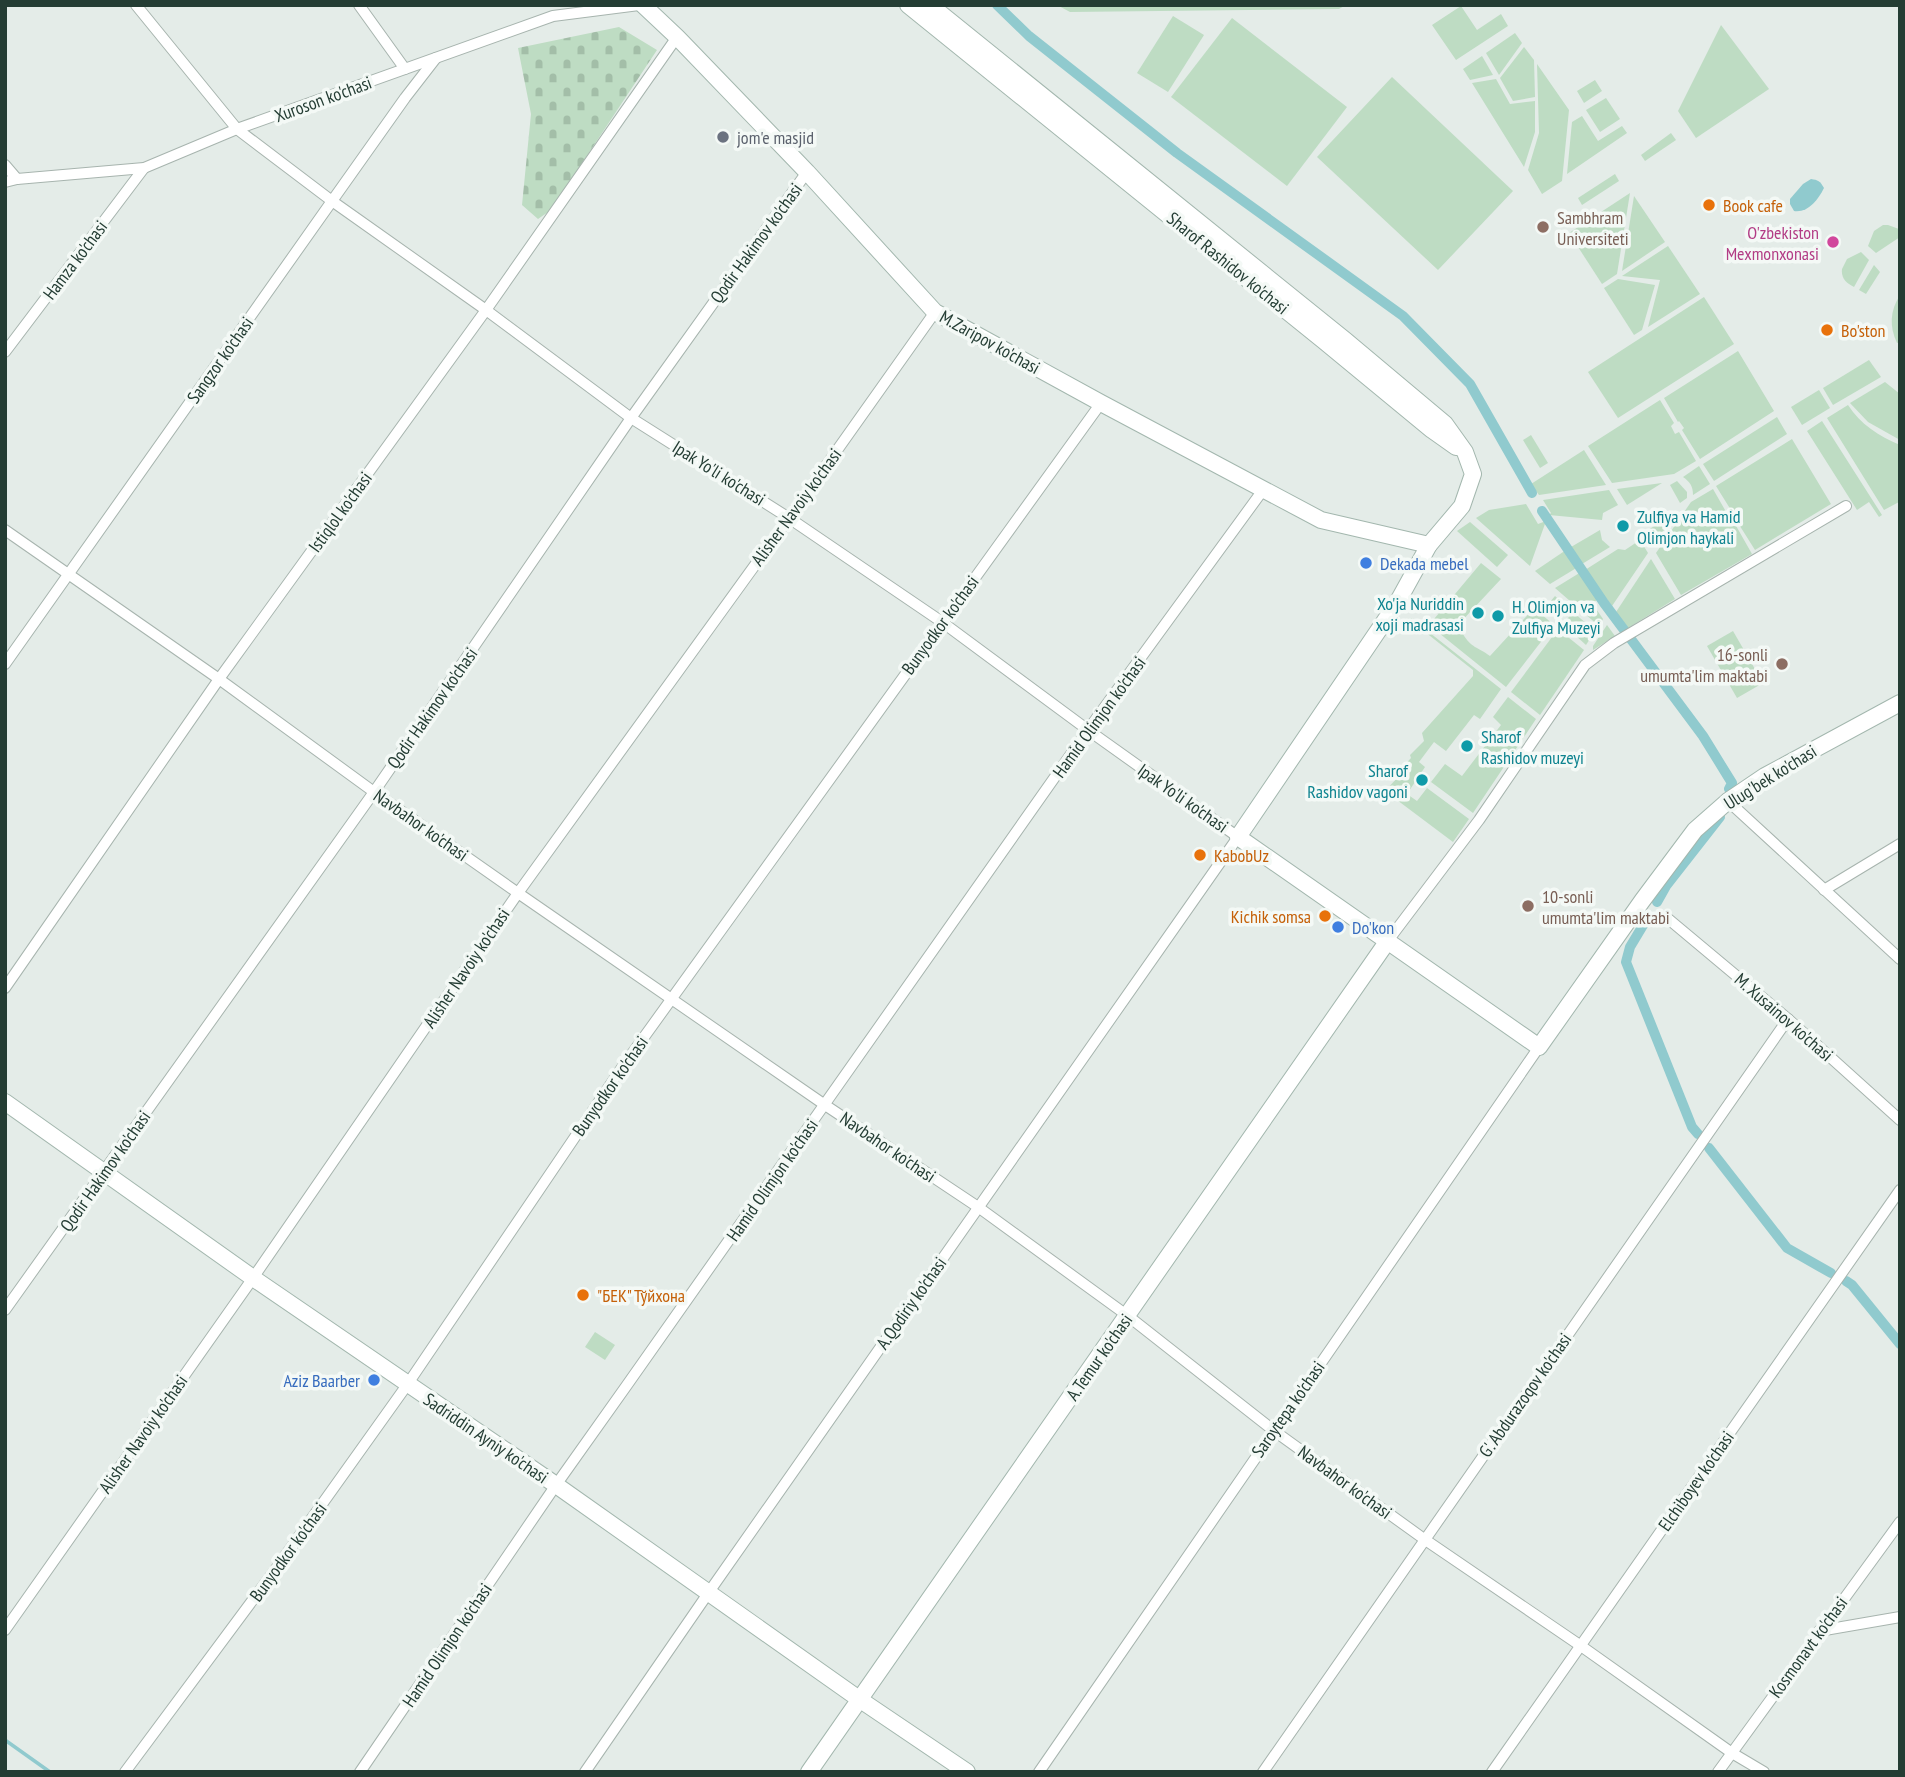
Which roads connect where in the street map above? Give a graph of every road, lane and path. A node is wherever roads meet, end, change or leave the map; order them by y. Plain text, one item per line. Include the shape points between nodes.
1 (136, 5) edge
2 (359, 5) edge
3 (641, 5) edge
4 (908, 5) edge
5 (930, 5) edge
6 (677, 37) junction
7 (436, 58) junction
8 (405, 69) junction
9 (237, 130) junction
10 (5, 165) edge
11 (144, 168) junction
12 (807, 172) junction
13 (11, 180) edge
14 (332, 201) junction
15 (486, 310) junction
16 (935, 312) junction
17 (5, 352) edge
18 (1101, 403) junction
19 (631, 418) junction
20 (1465, 452) junction
21 (1263, 490) junction
22 (1846, 506) dead end
23 (789, 518) junction
24 (5, 530) edge
25 (1429, 545) junction
26 (69, 575) junction
27 (942, 622) junction
28 (5, 664) edge
29 (219, 679) junction
30 (1900, 703) edge
31 (1088, 730) junction
32 (374, 792) junction
33 (1728, 801) junction
34 (1238, 837) junction
35 (1900, 844) edge
36 (1824, 890) junction
37 (518, 893) junction
38 (1666, 917) dead end
39 (1387, 942) junction
40 (1900, 959) edge
41 (5, 989) edge
42 (671, 999) junction
43 (1788, 1019) junction
44 (1539, 1047) junction
45 (5, 1102) edge
46 (825, 1105) junction
47 (1900, 1120) edge
48 (105, 1172) junction
49 (1900, 1189) edge
50 (978, 1207) junction
51 (253, 1278) junction
52 (5, 1310) edge
53 (1128, 1316) junction
54 (407, 1385) junction
55 (1273, 1430) junction
56 (556, 1485) junction
57 (1900, 1522) edge
58 (1424, 1539) junction
59 (709, 1592) junction
60 (1900, 1617) edge
61 (5, 1630) edge
62 (1819, 1631) junction
63 (1581, 1646) junction
64 (859, 1699) junction
65 (1732, 1753) junction
66 (125, 1772) edge
67 (360, 1772) edge
68 (585, 1772) edge
69 (809, 1772) edge
70 (967, 1772) edge
71 (1039, 1772) edge
72 (1263, 1772) edge
73 (1492, 1772) edge
74 (1718, 1772) edge
75 (1764, 1772) edge

1 - 9 street, Ipak Yo'li ko'chasi
2 - 8 street
3 - 6 street, M.Zaripov ko'chasi
3 - 7 street, Xuroson ko'chasi via 552,16
4 - 20 street, Sharof Rashidov ko'chasi via 1449,444
5 - 20 street via 1345,340 1445,424
6 - 12 street, M.Zaripov ko'chasi
6 - 15 street, Istiqlol ko'chasi
7 - 8 street, Xuroson ko'chasi
7 - 14 street, Sangzor ko'chasi
8 - 9 street, Xuroson ko'chasi
9 - 11 street, Xuroson ko'chasi
9 - 14 street, Ipak Yo'li ko'chasi
10 - 13 street
11 - 13 street, Xuroson ko'chasi
11 - 17 street, Hamza ko'chasi
12 - 16 street, M.Zaripov ko'chasi
12 - 19 street, Qodir Hakimov ko'chasi
14 - 15 street, Ipak Yo'li ko'chasi
14 - 26 street, Sangzor ko'chasi
15 - 19 street, Ipak Yo'li ko'chasi
15 - 29 street, Istiqlol ko'chasi
16 - 18 street, M.Zaripov ko'chasi
16 - 23 street, Alisher Navoiy ko'chasi
18 - 21 street, M.Zaripov ko'chasi
18 - 27 street, Bunyodkor ko'chasi
19 - 23 street, Ipak Yo'li ko'chasi
19 - 32 street, Qodir Hakimov ko'chasi
20 - 25 street via 1474,474 1462,506
21 - 25 street, M.Zaripov ko'chasi via 1321,520
21 - 31 street, Hamid Olimjon ko'chasi
22 - 39 street via 1585,664 1479,820
23 - 27 street, Ipak Yo'li ko'chasi
23 - 37 street, Alisher Navoiy ko'chasi
24 - 26 street, Navbahor ko'chasi
25 - 34 street via 1397,604
26 - 28 street, Sangzor ko'chasi
26 - 29 street, Navbahor ko'chasi
27 - 31 street, Ipak Yo'li ko'chasi
27 - 42 street, Bunyodkor ko'chasi
29 - 32 street, Navbahor ko'chasi
29 - 41 street, Istiqlol ko'chasi
30 - 33 street, Ulug'bek ko'chasi
31 - 34 street, Ipak Yo'li ko'chasi
31 - 46 street, Hamid Olimjon ko'chasi
32 - 37 street, Navbahor ko'chasi
32 - 48 street, Qodir Hakimov ko'chasi
33 - 36 street
33 - 44 street, Ulug'bek ko'chasi via 1695,830
34 - 39 street
34 - 50 street, A.Qodiriy ko'chasi
35 - 36 street
36 - 40 street
37 - 42 street, Navbahor ko'chasi
37 - 51 street, Alisher Navoiy ko'chasi
38 - 43 street, M. Xusainov ko'chasi
39 - 44 street
39 - 53 street, A.Temur ko'chasi
42 - 46 street, Navbahor ko'chasi
42 - 54 street, Bunyodkor ko'chasi
43 - 47 street, M. Xusainov ko'chasi
43 - 58 street, G'. Abdurazoqov ko'chasi
44 - 55 street, Saroytepa ko'chasi
45 - 48 street, Sadriddin Ayniy ko'chasi
46 - 50 street, Navbahor ko'chasi
46 - 56 street, Hamid Olimjon ko'chasi
48 - 51 street, Sadriddin Ayniy ko'chasi
48 - 52 street, Qodir Hakimov ko'chasi
49 - 63 street, Elchiboyev ko'chasi
50 - 53 street, Navbahor ko'chasi
50 - 59 street, A.Qodiriy ko'chasi
51 - 54 street, Sadriddin Ayniy ko'chasi
51 - 61 street, Alisher Navoiy ko'chasi
53 - 55 street, Navbahor ko'chasi
53 - 64 street, A.Temur ko'chasi
54 - 56 street, Sadriddin Ayniy ko'chasi
54 - 66 street, Bunyodkor ko'chasi
55 - 58 street, Navbahor ko'chasi
55 - 71 street, Saroytepa ko'chasi
56 - 59 street, Sadriddin Ayniy ko'chasi
56 - 67 street, Hamid Olimjon ko'chasi
57 - 62 street, Kosmonavt ko'chasi
58 - 63 street, Navbahor ko'chasi
58 - 72 street, G'. Abdurazoqov ko'chasi
59 - 64 street, Sadriddin Ayniy ko'chasi
59 - 68 street, A.Qodiriy ko'chasi
60 - 62 street
62 - 65 street, Kosmonavt ko'chasi
63 - 65 street, Navbahor ko'chasi
63 - 73 street, Elchiboyev ko'chasi
64 - 69 street, A.Temur ko'chasi
64 - 70 street, Sadriddin Ayniy ko'chasi
65 - 74 street, Kosmonavt ko'chasi
65 - 75 street, Navbahor ko'chasi

